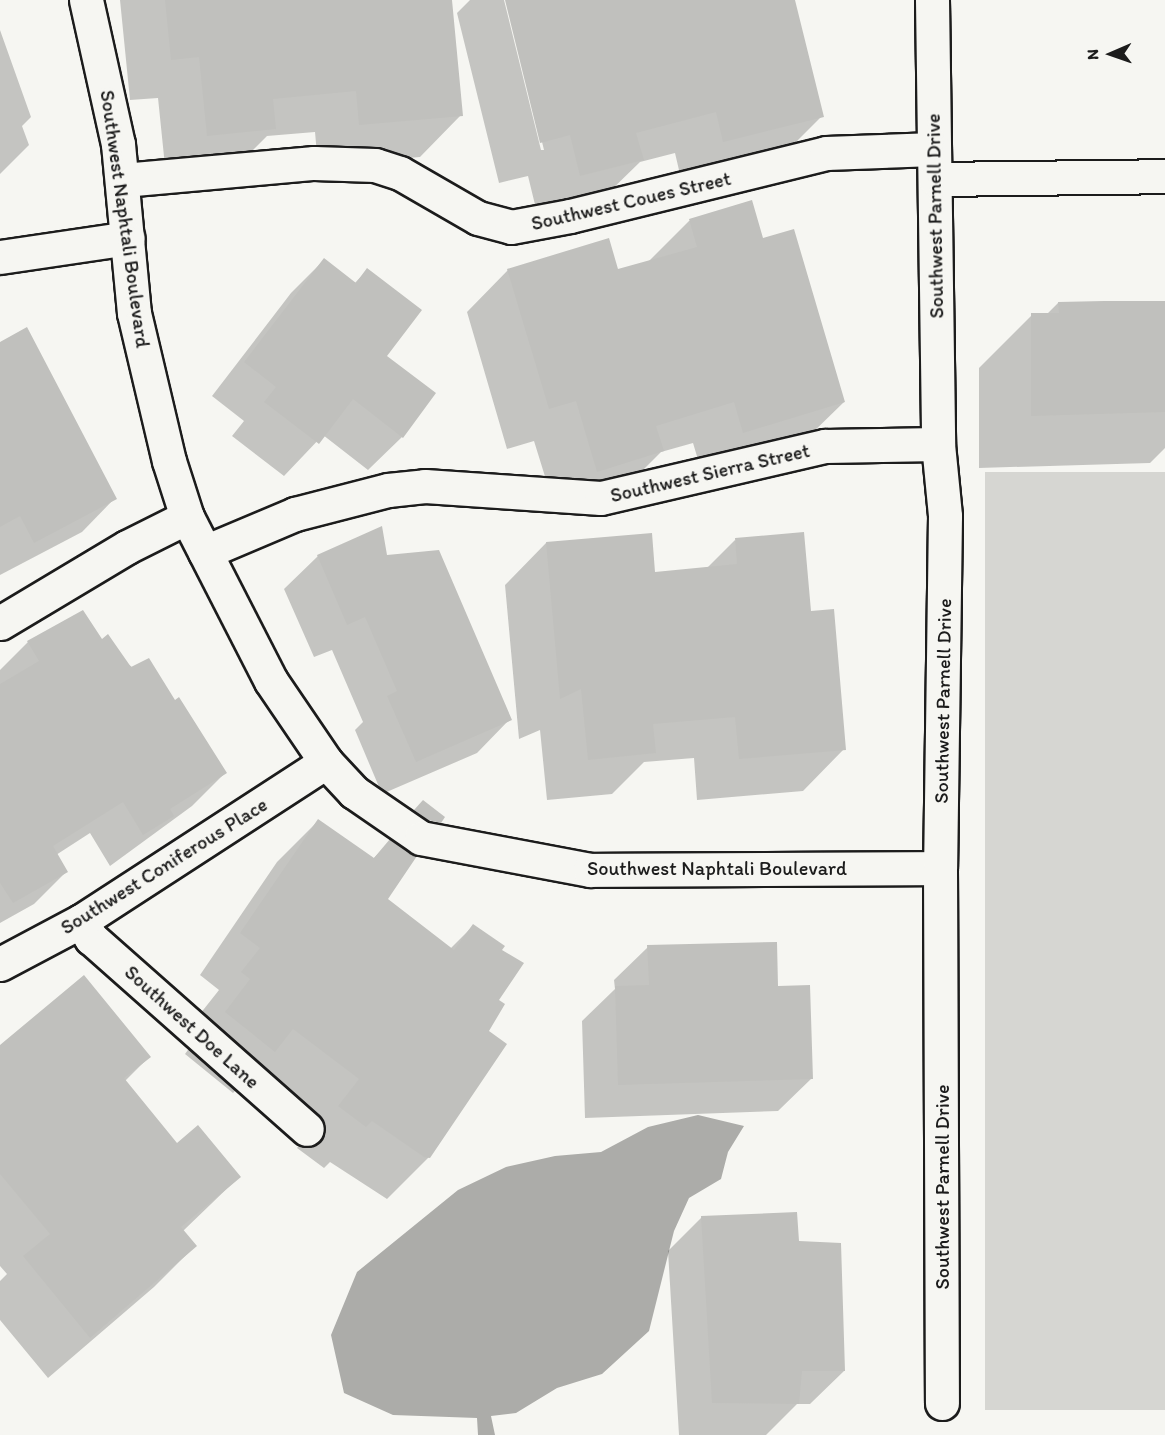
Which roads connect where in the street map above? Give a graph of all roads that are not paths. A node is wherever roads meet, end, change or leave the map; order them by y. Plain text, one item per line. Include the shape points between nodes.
1 (86, 0) edge
2 (932, 0) edge
3 (935, 164) junction
4 (1165, 176) edge
5 (123, 180) junction
6 (128, 238) junction
7 (0, 257) edge
8 (938, 444) junction
9 (187, 517) junction
10 (205, 552) junction
11 (0, 623) edge
12 (326, 762) junction
13 (940, 868) junction
14 (81, 921) junction
15 (0, 964) edge
16 (307, 1129) dead end
17 (942, 1403) dead end

1 - 5 street, Southwest Naphtali Boulevard
2 - 3 street, Southwest Parnell Drive
3 - 4 street, Southwest Coues Street
3 - 5 street, Southwest Coues Street via 826,153 512,227 478,218 400,173 375,165 314,163
3 - 8 street, Southwest Parnell Drive
5 - 6 street, Southwest Naphtali Boulevard
6 - 7 street
6 - 9 street, Southwest Naphtali Boulevard via 134,313 169,461
8 - 10 street, Southwest Sierra Street via 825,446 601,498 425,486 388,490 295,514
8 - 13 street, Southwest Parnell Drive via 945,516
9 - 10 street, Southwest Naphtali Boulevard
9 - 11 street via 127,547
10 - 12 street, Southwest Naphtali Boulevard via 271,681
12 - 13 street, Southwest Naphtali Boulevard via 354,792 421,837 590,870
12 - 14 street, Southwest Coniferous Place
13 - 17 street, Southwest Parnell Drive
14 - 15 street, Southwest Coniferous Place
14 - 16 street, Southwest Doe Lane via 92,938

